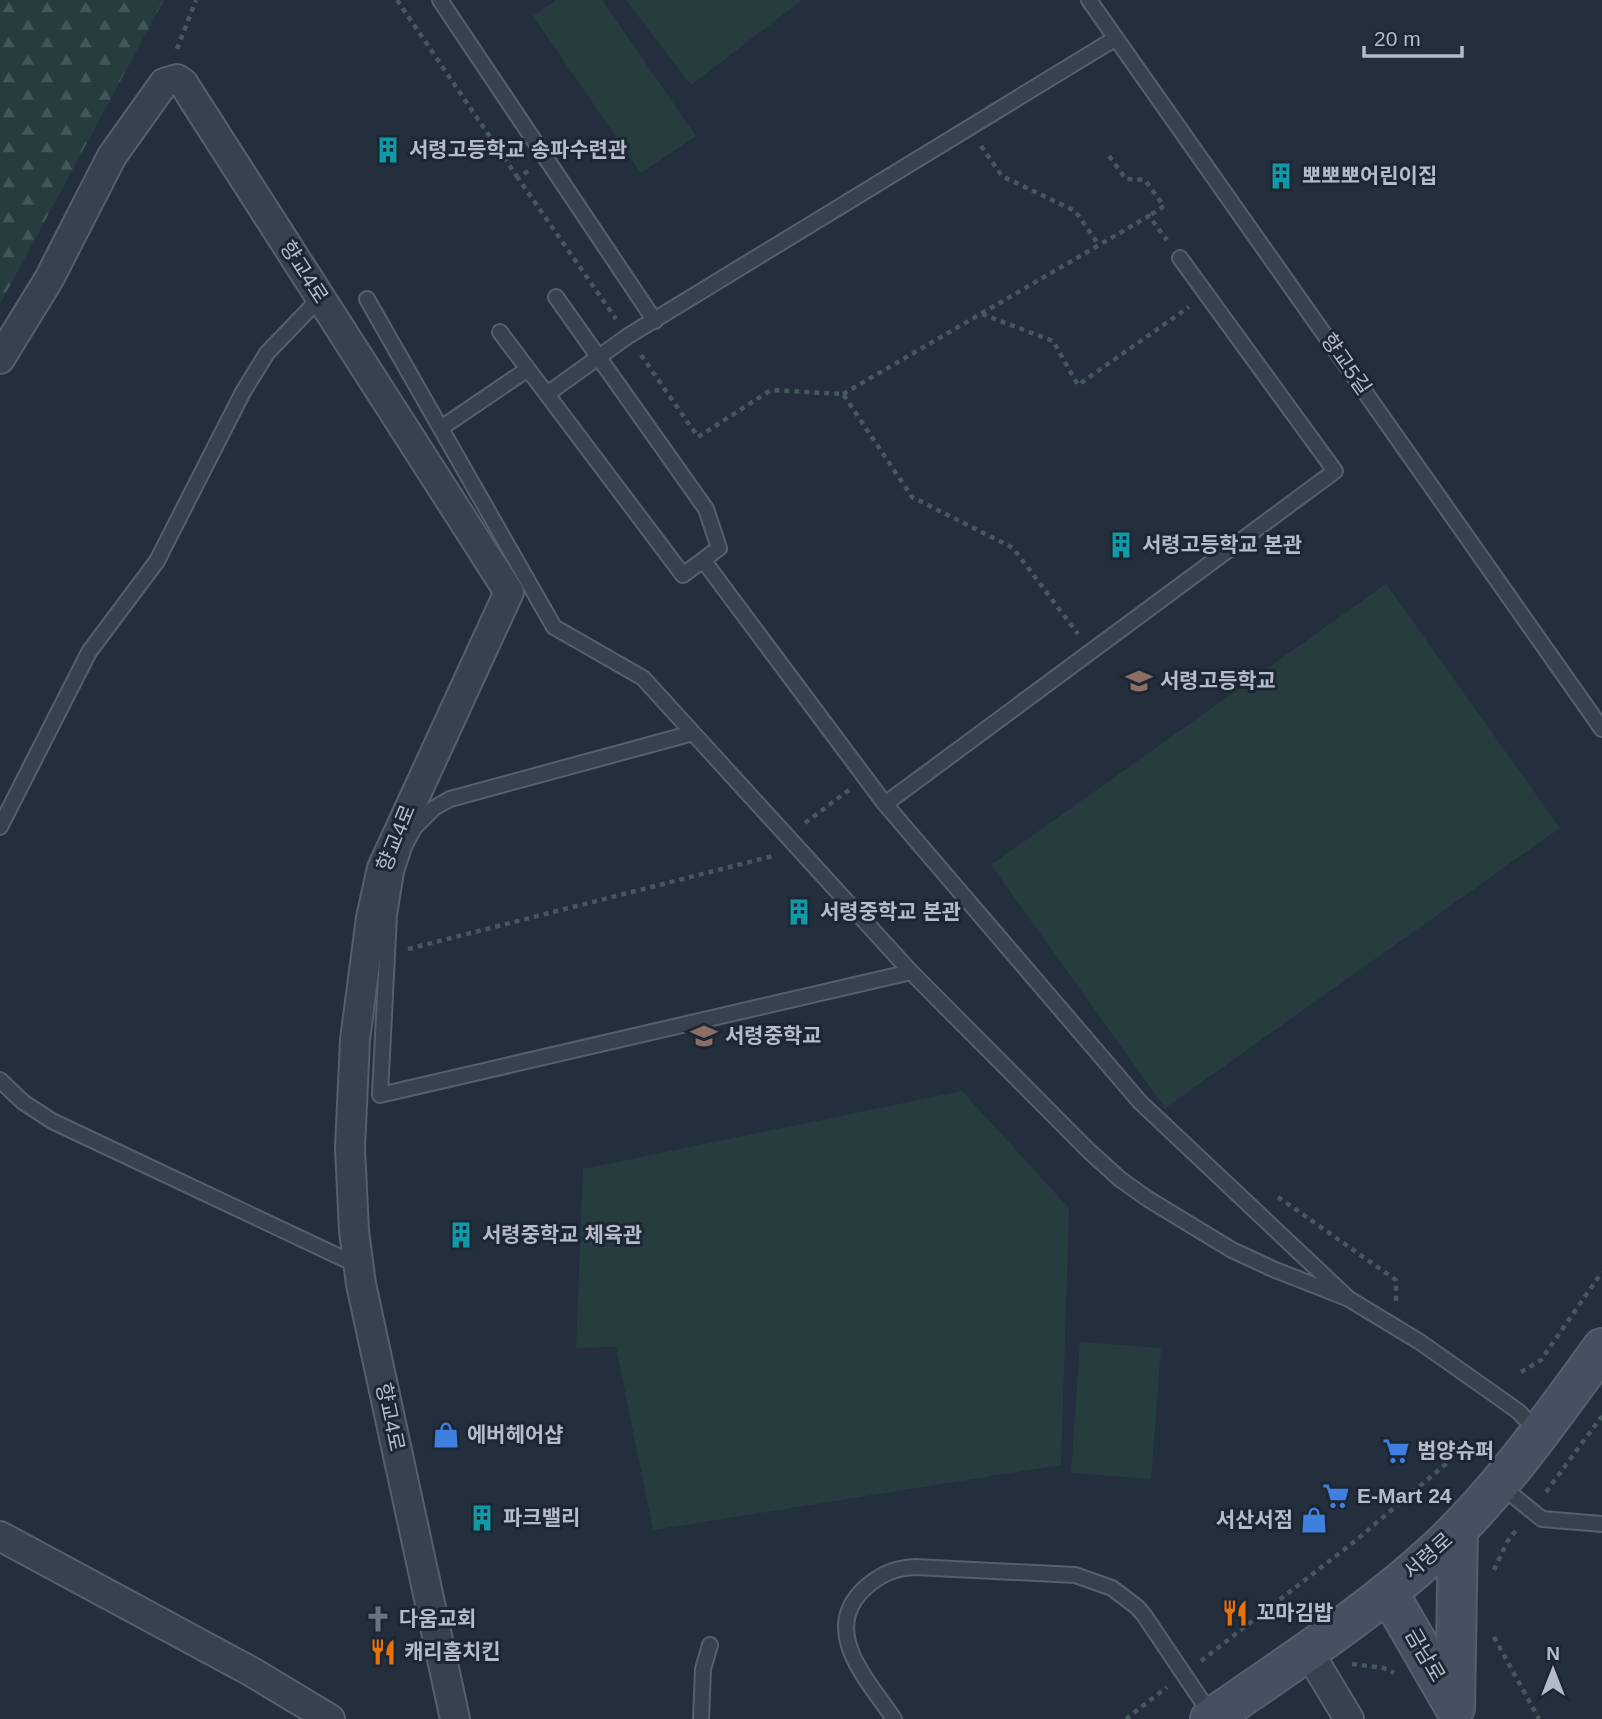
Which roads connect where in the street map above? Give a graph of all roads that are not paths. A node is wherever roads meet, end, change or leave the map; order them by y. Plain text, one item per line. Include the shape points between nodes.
1 (440, 0) edge
2 (1089, 0) edge
3 (1116, 38) junction
4 (1180, 258) road end
5 (556, 297) dead end
6 (320, 298) junction
7 (367, 299) dead end
8 (655, 321) junction
9 (500, 332) dead end
10 (599, 357) junction
11 (0, 359) edge
12 (528, 369) junction
13 (547, 394) junction
14 (441, 428) junction
15 (703, 560) junction
16 (1602, 729) edge
17 (693, 733) junction
18 (885, 804) junction
19 (0, 827) edge
20 (911, 972) junction
21 (0, 1080) edge
22 (359, 1266) junction
23 (1349, 1299) junction
24 (1602, 1348) edge
25 (1540, 1434) junction
26 (1499, 1485) junction
27 (1602, 1524) edge
28 (1458, 1529) junction
29 (0, 1535) edge
30 (1388, 1592) junction
31 (710, 1645) dead end
32 (1308, 1651) junction
33 (1459, 1713) edge
34 (1211, 1718) edge
35 (330, 1719) edge
36 (455, 1719) edge
37 (701, 1719) edge
38 (894, 1719) edge
39 (1349, 1719) edge

1 - 8 lane
2 - 3 lane, 향교5길
3 - 8 lane
3 - 16 lane, 향교5길
4 - 18 lane via 1335,471
5 - 10 lane
6 - 11 street, 향교4로 via 177,79 164,83 112,156 49,279
6 - 19 lane via 292,325 243,392 157,561 89,652
6 - 22 street, 향교4로 via 509,592 390,846 376,891 352,1100 351,1188
7 - 14 lane
8 - 10 lane
9 - 12 lane
10 - 13 lane
10 - 15 lane via 706,509 719,548
12 - 13 lane
12 - 14 lane
13 - 15 lane via 683,575
14 - 17 lane via 554,627 642,678
15 - 18 lane
17 - 20 lane
17 - 20 lane via 463,795 434,808 414,828 400,859 390,904 380,1095
18 - 23 lane via 1140,1102
20 - 23 lane via 1120,1179 1232,1250
21 - 22 lane via 52,1121
22 - 36 street, 향교4로
23 - 25 lane via 1420,1342 1519,1412
24 - 25 street, 서령로
25 - 26 street, 서령로
26 - 27 lane via 1542,1519
26 - 28 street, 서령로
28 - 30 street, 서령로
28 - 33 street
29 - 35 street
30 - 32 street, 서령로
30 - 33 street, 금남로
31 - 37 lane via 703,1670
32 - 34 street, 서령로
32 - 39 street
34 - 38 lane via 1137,1607 1112,1588 1076,1575 901,1568 876,1578 859,1593 845,1627 852,1657

